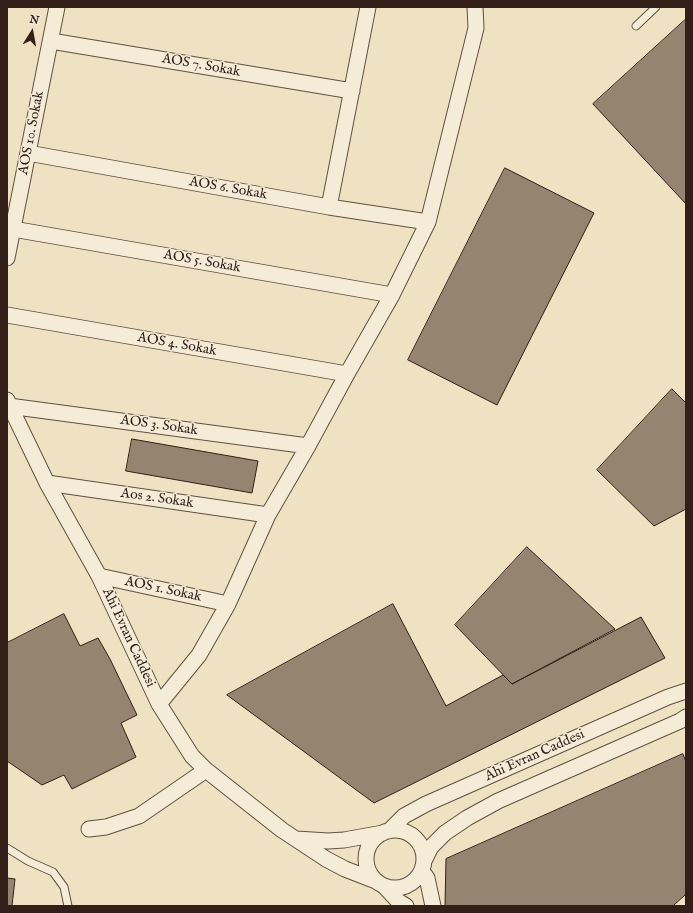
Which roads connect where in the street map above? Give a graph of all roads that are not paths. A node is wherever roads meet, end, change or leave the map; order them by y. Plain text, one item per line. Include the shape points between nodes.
1 (57, 7) edge
2 (368, 7) edge
3 (475, 7) edge
4 (656, 7) edge
5 (636, 26) dead end
6 (51, 41) junction
7 (352, 91) junction
8 (28, 153) junction
9 (329, 207) junction
10 (428, 222) junction
11 (12, 229) junction
12 (7, 258) edge
13 (392, 295) junction
14 (7, 315) edge
15 (347, 374) junction
16 (8, 403) edge
17 (308, 446) junction
18 (47, 483) junction
19 (268, 515) junction
20 (99, 576) junction
21 (228, 604) junction
22 (686, 691) edge
23 (159, 704) junction
24 (684, 720) edge
25 (206, 770) junction
26 (89, 829) dead end
27 (387, 832) junction
28 (296, 839) junction
29 (7, 848) edge
30 (423, 866) junction
31 (380, 883) junction
32 (68, 906) edge
33 (406, 906) edge
34 (433, 906) edge

1 - 6 street, AOS 10. Sokak
2 - 7 street
3 - 10 street via 476,28
4 - 5 lane
6 - 7 street, AOS 7. Sokak
6 - 8 street, AOS 10. Sokak
7 - 9 street
8 - 9 street, AOS 6. Sokak
8 - 11 street, AOS 10. Sokak
9 - 10 street, AOS 6. Sokak
10 - 13 street
11 - 12 street, AOS 10. Sokak
11 - 13 street, AOS 5. Sokak
13 - 15 street
14 - 15 street, AOS 4. Sokak
15 - 17 street
16 - 17 street, AOS 3. Sokak
16 - 18 street, Ahi Evran Caddesi
17 - 19 street
18 - 19 street, Aos 2. Sokak
18 - 20 street, Ahi Evran Caddesi
19 - 21 street
20 - 21 street, AOS 1. Sokak
20 - 23 street, Ahi Evran Caddesi
21 - 23 street via 199,655
22 - 27 street, Ahi Evran Caddesi via 426,804 404,816
23 - 25 street, Ahi Evran Caddesi via 192,756
24 - 30 street, Ahi Evran Caddesi via 498,801 467,818 445,833 431,847
25 - 26 street via 139,816 106,827
25 - 28 street, Ahi Evran Caddesi
27 - 28 street via 344,840
27 - 30 street via 398,830 414,837 423,852
27 - 31 street via 376,837 367,854 370,873
28 - 31 street, Ahi Evran Caddesi via 345,869
29 - 32 lane via 53,872 64,888
30 - 31 street via 417,878 410,884 393,888
30 - 34 street
31 - 33 street

